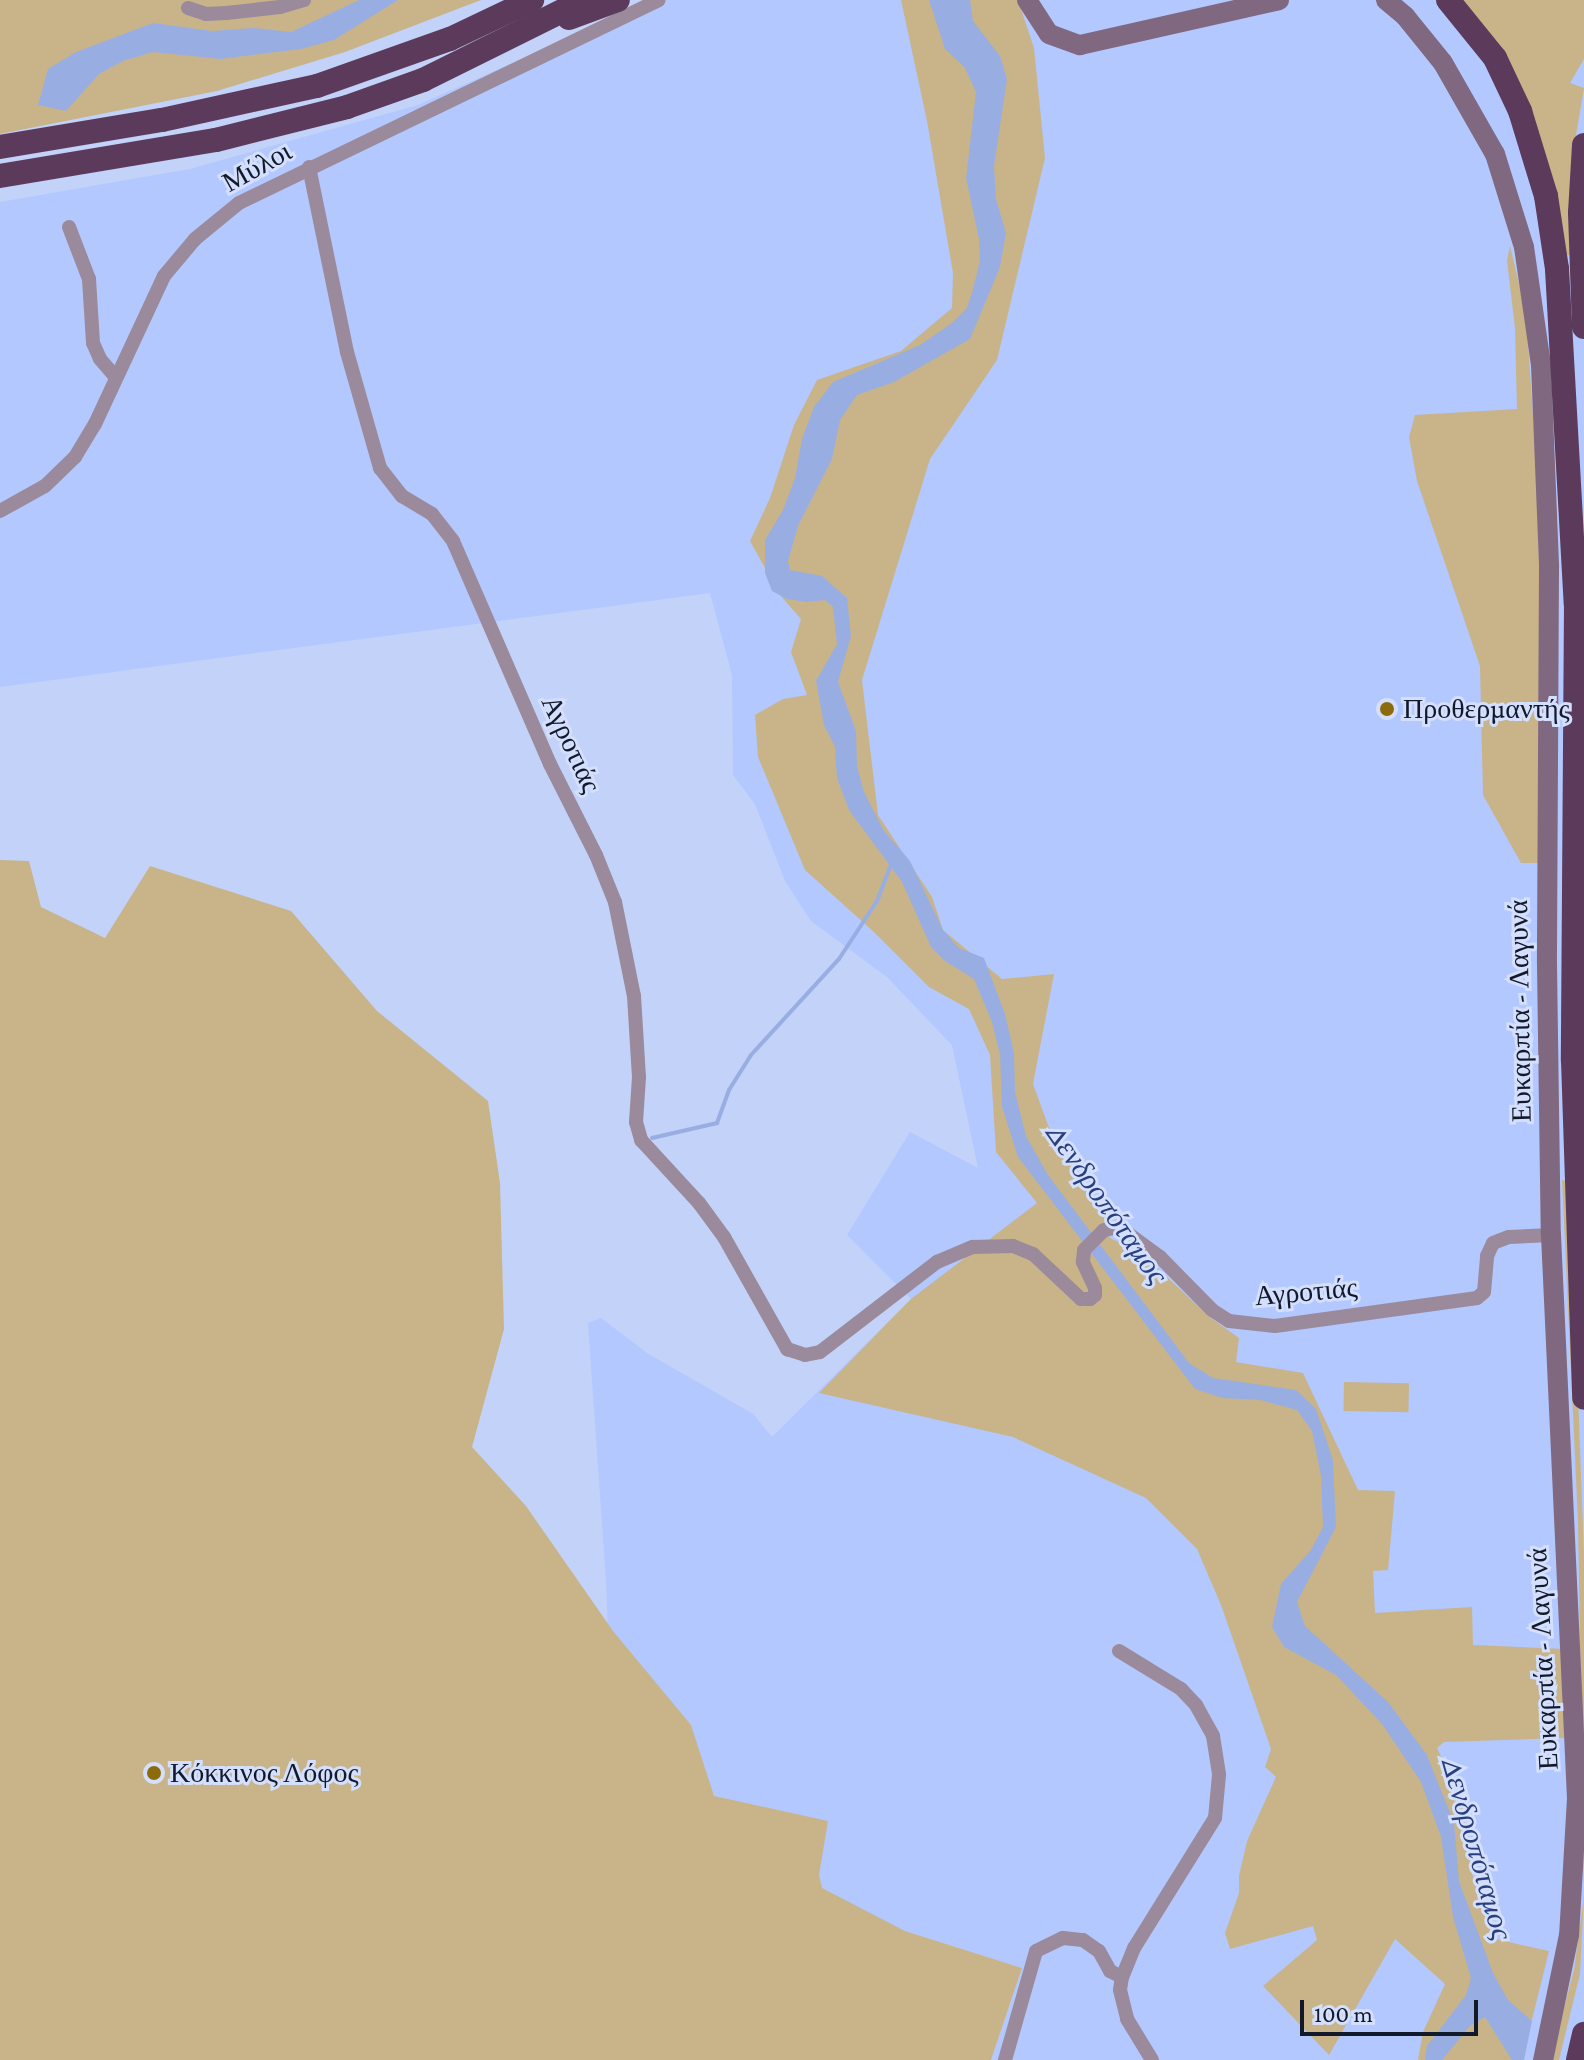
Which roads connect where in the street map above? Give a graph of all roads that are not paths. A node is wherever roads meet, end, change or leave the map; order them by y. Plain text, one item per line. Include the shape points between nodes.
1 (304, 0) edge
2 (532, 0) edge
3 (584, 0) edge
4 (618, 0) edge
5 (659, 0) edge
6 (1027, 0) edge
7 (1279, 0) edge
8 (1386, 0) edge
9 (1448, 0) edge
10 (188, 8) dead end
11 (539, 25) junction
12 (1584, 145) edge
13 (0, 147) edge
14 (309, 167) junction
15 (0, 176) edge
16 (69, 227) dead end
17 (1584, 327) edge
18 (115, 376) junction
19 (0, 511) edge
20 (1551, 1235) junction
21 (1584, 1398) edge
22 (1119, 1651) dead end
23 (1122, 1977) junction
24 (1584, 2034) edge
25 (1005, 2060) edge
26 (1152, 2060) edge
27 (1543, 2060) edge
28 (1578, 2060) edge

1 - 10 street via 226,13
2 - 13 highway via 450,39 317,86 162,120
3 - 11 highway
4 - 11 highway via 588,14
5 - 14 street, Μύλοι
6 - 7 street via 1049,34 1080,45
8 - 20 street, Ευκαρπία - Λαγυνά via 1443,63 1489,141 1515,213 1535,308 1549,567
9 - 21 highway via 1495,58 1520,111 1546,196 1557,269 1576,604 1573,1060
11 - 15 highway via 423,80 279,127
12 - 17 highway
14 - 18 street, Μύλοι via 239,203 195,239 164,276
14 - 20 street, Αγροτιάς via 347,352 380,468 402,496 432,514 453,541 615,902 634,996 636,1122 641,1140 724,1237 794,1354 820,1352 832,1345 937,1262 973,1247 1013,1246 1033,1254 1081,1299 1090,1299 1095,1288 1083,1262 1084,1250 1104,1230 1119,1227 1229,1321 1275,1326 1479,1298 1492,1244 1509,1237
16 - 18 street via 89,279 93,343
18 - 19 street, Μύλοι via 72,462 38,491
20 - 27 street, Ευκαρπία - Λαγυνά via 1577,1819 1569,1935
22 - 23 street via 1181,1689 1196,1705 1213,1736 1219,1775 1215,1818 1134,1948
23 - 25 street via 1083,1940 1063,1938 1036,1951
23 - 26 street via 1127,2019
24 - 28 highway

